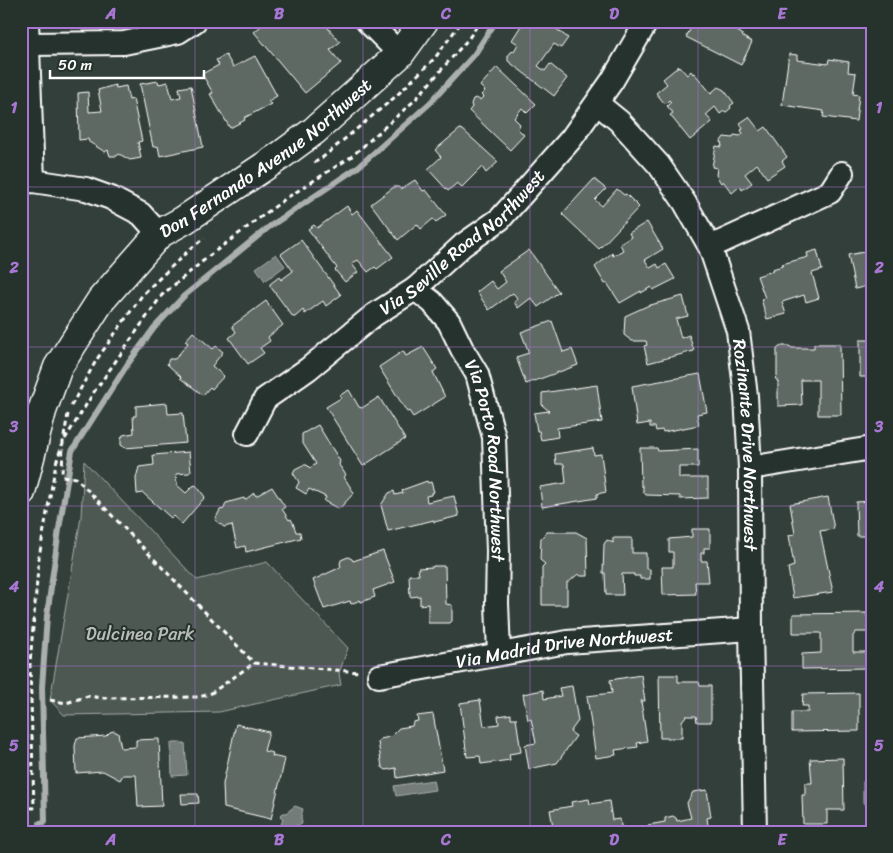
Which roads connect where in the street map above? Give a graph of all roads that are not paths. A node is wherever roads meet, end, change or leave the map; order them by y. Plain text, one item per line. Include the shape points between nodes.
1 (27, 21) edge
2 (195, 21) edge
3 (367, 21) edge
4 (424, 21) edge
5 (647, 21) edge
6 (29, 44) junction
7 (400, 54) junction
8 (598, 104) junction
9 (842, 173) dead end
10 (27, 181) edge
11 (160, 234) junction
12 (710, 247) junction
13 (415, 289) junction
14 (246, 434) dead end
15 (872, 448) edge
16 (750, 468) junction
17 (21, 492) edge
18 (751, 629) junction
19 (499, 653) junction
20 (379, 676) road end
21 (755, 832) edge

1 - 6 street
2 - 6 street via 178,32 124,43
3 - 7 street
4 - 7 street, Don Fernando Avenue Northwest
5 - 8 street, Via Seville Road Northwest
6 - 10 street via 31,117
7 - 11 street, Don Fernando Avenue Northwest via 314,131
8 - 12 street, Rozinante Drive Northwest via 619,121 659,165
8 - 13 street, Via Seville Road Northwest via 500,219 463,245
9 - 12 street via 830,192
10 - 11 street, Don Fernando Avenue Northwest via 86,189 111,198 141,214
11 - 17 street via 101,300 58,367 42,411
12 - 16 street, Rozinante Drive Northwest via 738,331
13 - 14 street, Via Seville Road Northwest via 374,315 266,399
13 - 19 street, Via Porto Road Northwest via 432,302 449,322 477,374 494,436
15 - 16 street
16 - 18 street, Rozinante Drive Northwest
18 - 19 street, Via Madrid Drive Northwest via 585,641
18 - 21 street, Rozinante Drive Northwest
19 - 20 street, Via Madrid Drive Northwest

